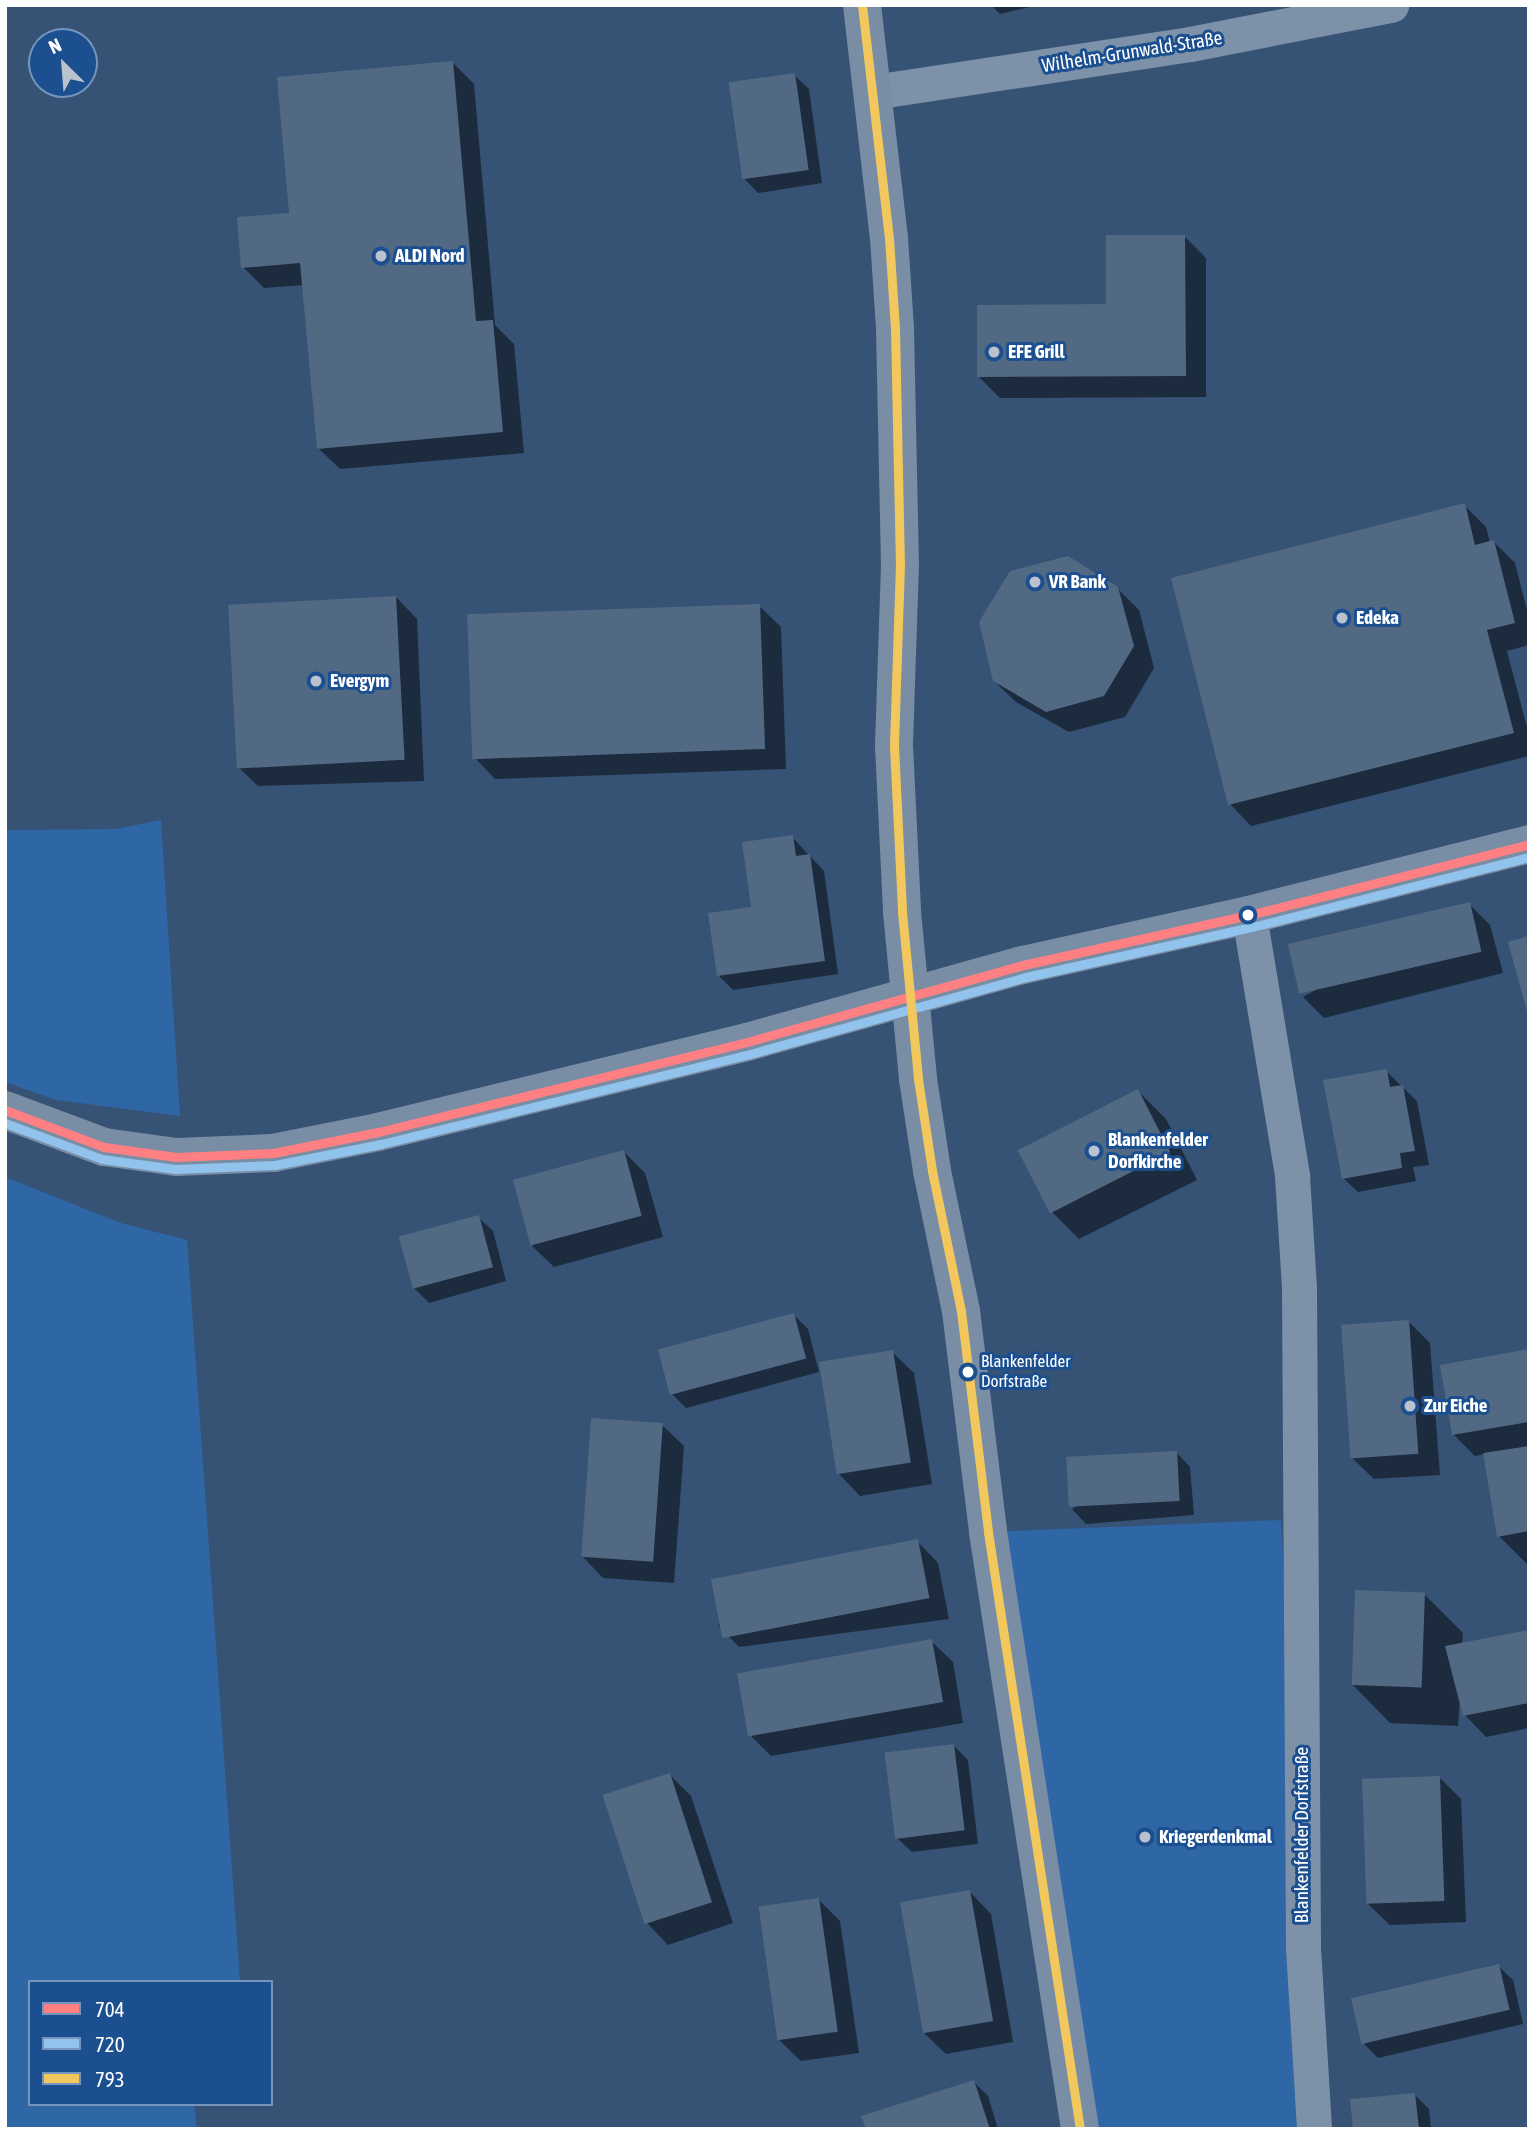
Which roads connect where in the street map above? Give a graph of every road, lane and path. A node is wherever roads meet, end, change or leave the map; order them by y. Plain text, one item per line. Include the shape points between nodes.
1 (862, 5) edge
2 (1391, 5) edge
3 (873, 92) junction
4 (1529, 844) edge
5 (1249, 915) junction
6 (910, 997) junction
7 (5, 1110) edge
8 (1080, 2129) edge
9 (1314, 2129) edge

1 - 3 main road
2 - 3 street, Wilhelm-Grunwald-Straße via 1190,44
3 - 6 main road via 895,328 900,564 894,746
4 - 5 main road
5 - 6 main road via 1023,965
5 - 9 street, Blankenfelder Dorfstraße via 1292,1176 1299,1288 1303,1948
6 - 7 main road via 747,1042 273,1153 176,1157 104,1147
6 - 8 main road via 918,1079 961,1311 988,1532

